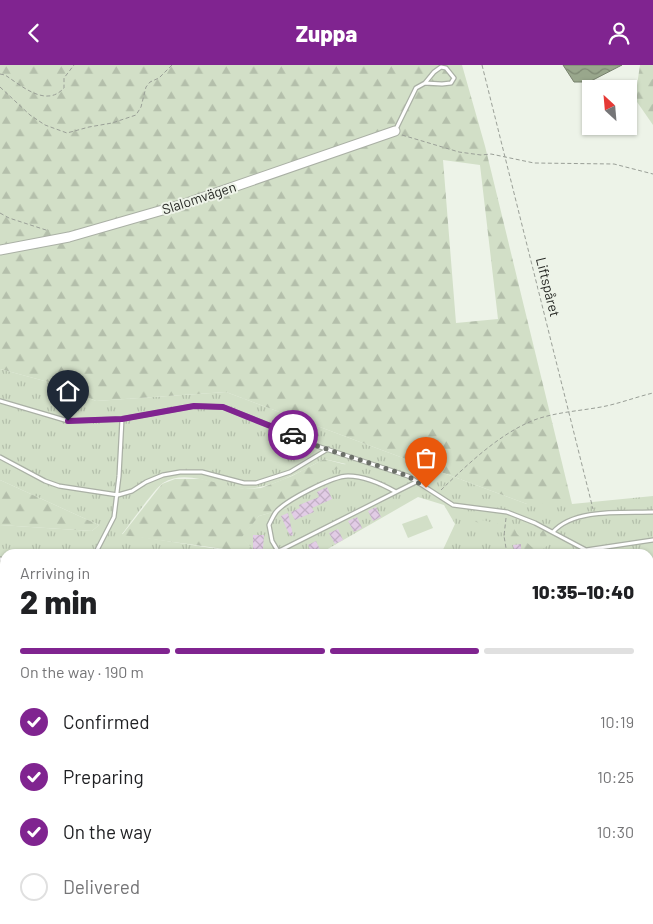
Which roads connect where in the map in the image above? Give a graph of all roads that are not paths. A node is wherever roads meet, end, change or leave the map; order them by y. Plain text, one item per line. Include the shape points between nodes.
1 (424, 83) junction
2 (395, 131) joint
3 (0, 250) edge
4 (0, 401) edge
5 (122, 419) junction
6 (328, 449) junction
7 (0, 457) edge
8 (416, 482) junction
9 (396, 492) junction
10 (118, 495) junction
11 (653, 512) edge
12 (553, 532) junction
13 (653, 540) edge
14 (98, 549) edge
15 (277, 549) edge
16 (286, 549) edge
17 (581, 549) edge
18 (603, 549) edge

1 - 1 lane via 441,67 454,78 446,84
1 - 2 lane via 416,88
2 - 3 street, Slalomvägen via 170,208 69,237
4 - 5 lane via 68,421
5 - 6 lane via 194,406 223,407
5 - 10 lane
6 - 8 lane
6 - 10 lane via 290,472 256,483 202,472 180,472 163,475
7 - 10 lane via 59,486
8 - 9 lane
8 - 12 lane via 453,505 507,512
9 - 15 lane via 367,479 348,476 308,491 277,511 269,525
9 - 16 lane
10 - 14 lane via 114,517
11 - 12 lane via 594,514 566,521
12 - 17 lane
13 - 18 lane

